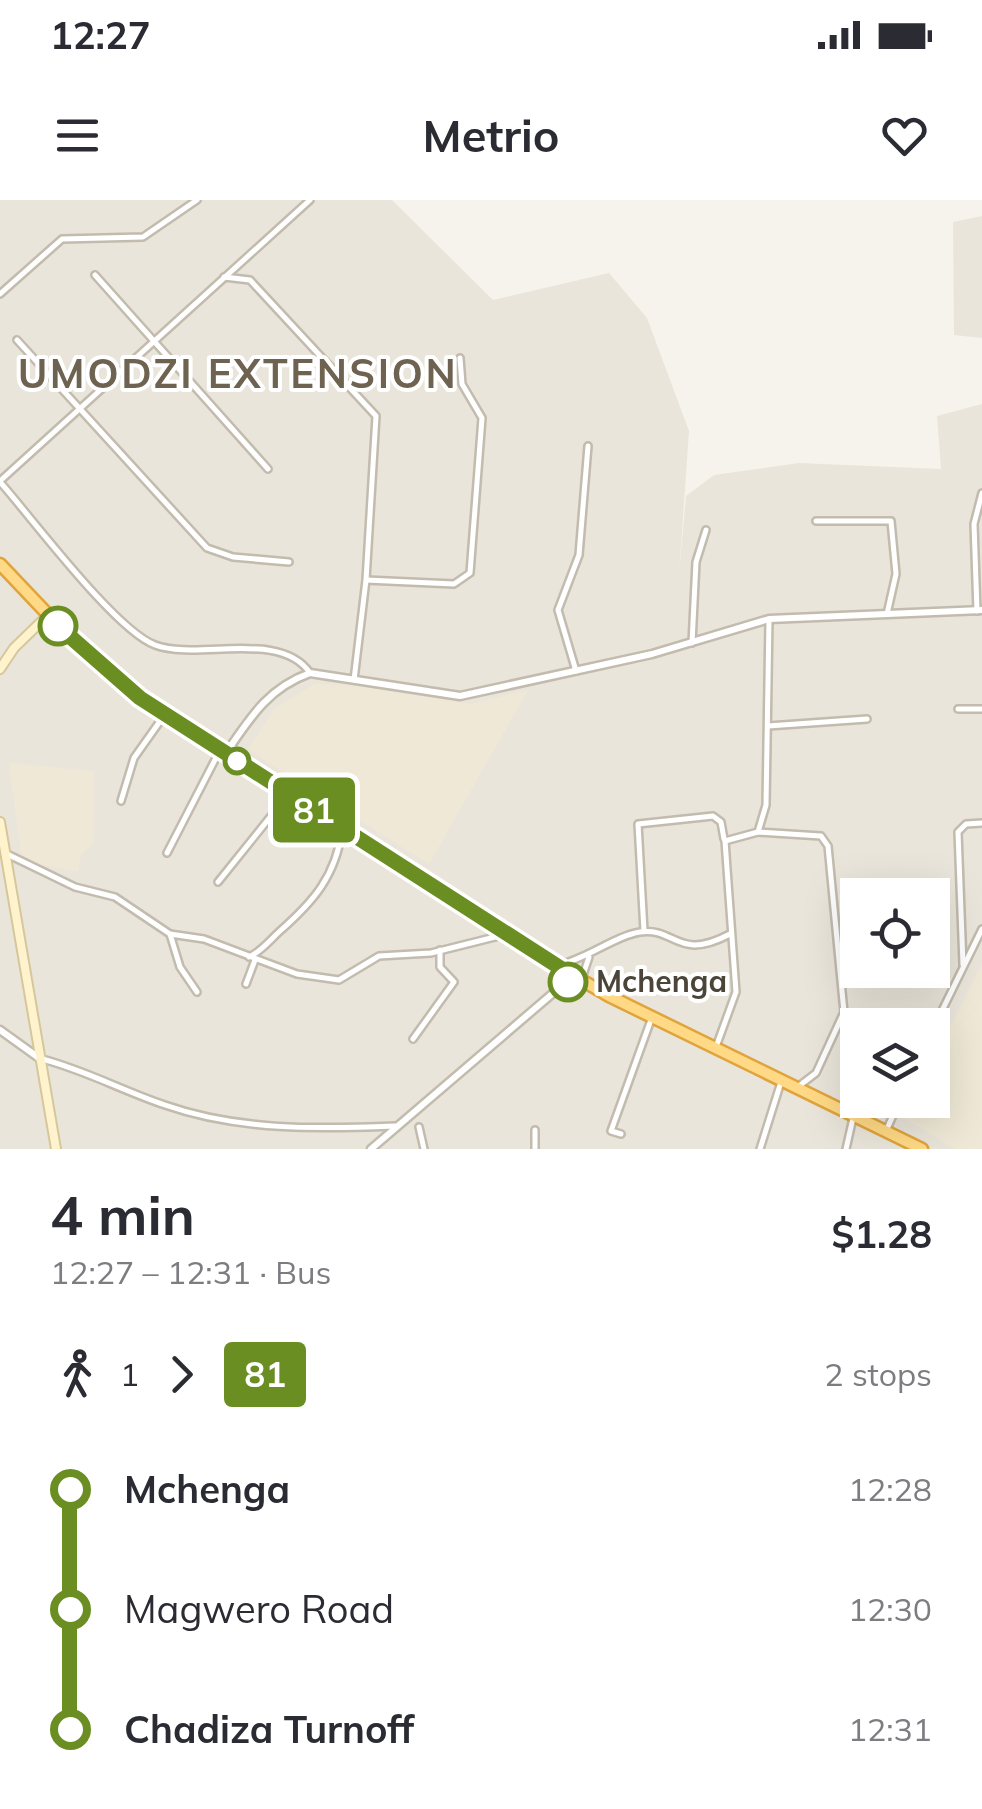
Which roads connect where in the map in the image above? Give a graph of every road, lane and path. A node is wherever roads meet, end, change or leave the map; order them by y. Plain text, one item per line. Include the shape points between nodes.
1 (198, 200) edge
2 (310, 200) edge
3 (96, 275) dead end
4 (224, 277) junction
5 (0, 294) edge
6 (17, 340) dead end
7 (156, 342) junction
8 (460, 358) dead end
9 (80, 410) junction
10 (588, 446) dead end
11 (268, 469) dead end
12 (0, 481) edge
13 (982, 493) edge
14 (816, 521) dead end
15 (706, 530) dead end
16 (288, 562) dead end
17 (0, 564) edge
18 (366, 580) junction
19 (979, 610) edge
20 (887, 614) junction
21 (47, 616) junction
22 (768, 619) junction
23 (692, 643) junction
24 (0, 646) edge
25 (14, 648) junction
26 (0, 669) edge
27 (576, 670) junction
28 (310, 674) junction
29 (354, 680) junction
30 (982, 708) edge
31 (958, 710) dead end
32 (165, 714) junction
33 (867, 719) dead end
34 (768, 726) junction
35 (223, 751) junction
36 (288, 793) junction
37 (121, 801) dead end
38 (0, 822) edge
39 (982, 823) edge
40 (342, 828) junction
41 (758, 832) junction
42 (724, 840) junction
43 (4, 852) junction
44 (167, 853) dead end
45 (218, 882) dead end
46 (982, 929) edge
47 (644, 932) junction
48 (170, 934) junction
49 (504, 934) junction
50 (730, 934) junction
51 (440, 950) junction
52 (589, 957) junction
53 (252, 958) junction
54 (963, 965) junction
55 (556, 966) junction
56 (577, 978) junction
57 (246, 984) dead end
58 (197, 992) dead end
59 (943, 1008) edge
60 (652, 1018) junction
61 (0, 1030) edge
62 (413, 1039) dead end
63 (716, 1048) junction
64 (39, 1058) junction
65 (782, 1080) junction
66 (798, 1087) junction
67 (840, 1108) edge
68 (853, 1118) edge
69 (860, 1118) edge
70 (892, 1118) edge
71 (399, 1126) junction
72 (419, 1127) dead end
73 (534, 1130) dead end
74 (886, 1131) junction
75 (621, 1134) dead end
76 (916, 1148) edge
77 (56, 1149) edge
78 (371, 1149) edge
79 (424, 1149) edge
80 (535, 1149) edge
81 (760, 1149) edge
82 (846, 1149) edge

1 - 5 street via 143,237 62,240
2 - 4 street
3 - 7 street
4 - 7 street
4 - 18 street via 250,280 376,416
6 - 9 street
7 - 9 street
7 - 11 street
8 - 18 street via 462,384 482,418 470,574 454,584
9 - 12 street
9 - 16 street via 207,548
10 - 27 street via 578,554 558,610
12 - 28 street via 144,640 180,651 257,650 297,660
13 - 19 street via 974,516
14 - 20 street via 891,521 896,574
15 - 23 street via 696,562
17 - 21 highway
18 - 29 street
19 - 20 street
20 - 22 street
21 - 25 main road
21 - 32 highway
22 - 23 street
22 - 34 street
23 - 27 street
24 - 25 street
25 - 26 main road
27 - 29 street via 460,696
28 - 29 street
28 - 35 street via 268,696
30 - 31 street
32 - 35 highway
32 - 37 street via 134,758
33 - 34 street
34 - 41 street via 766,805
35 - 36 highway
35 - 44 street
36 - 40 highway
36 - 45 street
38 - 43 main road
39 - 54 street via 958,832
40 - 49 highway
40 - 53 street via 339,854 320,891
41 - 42 street
41 - 66 street via 821,836 828,846 844,1012 816,1073
42 - 47 street via 713,816 638,824
42 - 50 street
43 - 48 street via 75,887 116,897
43 - 64 main road
46 - 54 street
47 - 50 street via 690,946
47 - 52 street
48 - 53 street
48 - 58 street
49 - 51 street
49 - 55 highway
50 - 63 street via 735,1002
51 - 53 street via 378,956 339,980
51 - 62 street via 440,967 454,982
52 - 55 street
52 - 56 street
53 - 57 street
54 - 59 street
55 - 56 highway
56 - 60 highway
56 - 71 street
60 - 63 highway
60 - 75 street via 610,1123
61 - 64 street
63 - 65 highway
64 - 71 street via 166,1106 225,1120
64 - 77 main road
65 - 66 highway
65 - 81 street
66 - 67 highway
68 - 82 street
69 - 74 highway
70 - 74 street
71 - 78 street
72 - 79 street
73 - 80 street
74 - 76 highway

